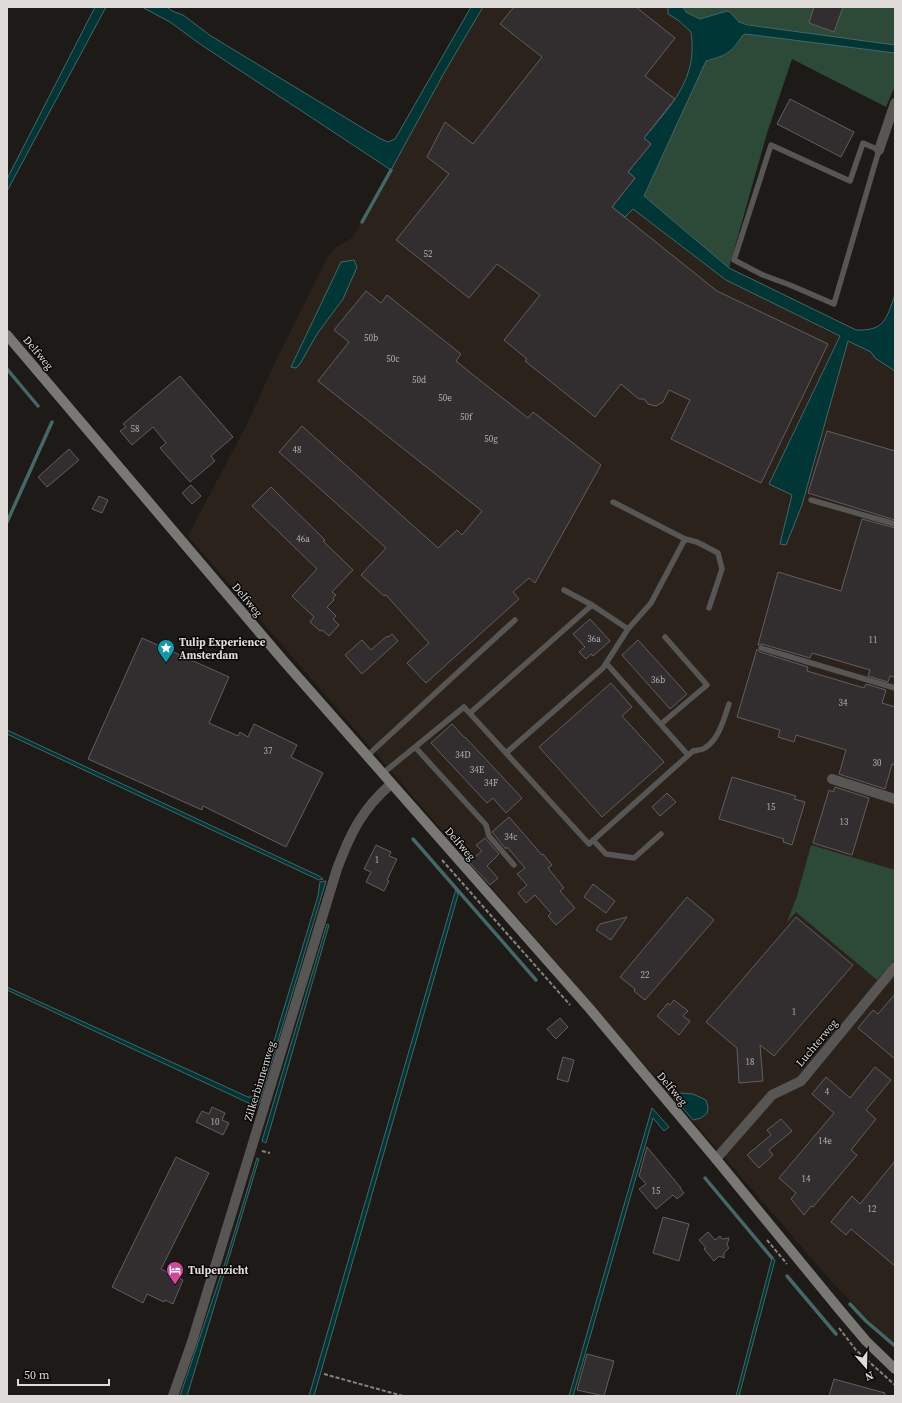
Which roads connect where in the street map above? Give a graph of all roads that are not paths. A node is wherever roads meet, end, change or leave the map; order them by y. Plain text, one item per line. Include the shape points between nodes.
1 (895, 103) edge
2 (879, 150) junction
3 (7, 335) edge
4 (811, 500) dead end
5 (613, 502) dead end
6 (895, 524) edge
7 (685, 540) junction
8 (564, 590) dead end
9 (592, 605) junction
10 (709, 608) dead end
11 (515, 620) dead end
12 (628, 629) junction
13 (665, 637) dead end
14 (761, 648) dead end
15 (606, 663) junction
16 (895, 688) edge
17 (729, 704) dead end
18 (470, 713) junction
19 (661, 724) junction
20 (415, 747) junction
21 (506, 753) junction
22 (688, 755) junction
23 (366, 756) junction
24 (382, 774) junction
25 (832, 779) dead end
26 (391, 784) junction
27 (895, 799) edge
28 (661, 834) dead end
29 (593, 840) junction
30 (514, 865) dead end
31 (895, 967) edge
32 (716, 1158) junction
33 (895, 1369) edge
34 (173, 1396) edge

1 - 2 street
2 - 2 lane via 834,304 763,275 734,260 771,145 850,181 863,143
3 - 23 main road, Delfweg
4 - 6 lane
5 - 7 lane
7 - 10 lane via 697,542 718,553 722,569
7 - 12 lane via 651,603
8 - 9 lane
9 - 12 lane
9 - 18 lane
11 - 23 lane
12 - 15 lane
13 - 19 lane via 707,685
14 - 16 lane
15 - 19 lane
15 - 21 lane
17 - 22 lane via 722,726 714,738 705,749 693,751
18 - 20 lane via 464,707
18 - 21 lane
19 - 22 lane
20 - 24 lane
20 - 30 lane via 486,825 489,836
21 - 29 lane via 589,844
22 - 29 lane
23 - 24 main road, Delfweg
24 - 26 main road, Delfweg
25 - 27 street
26 - 32 main road, Delfweg via 590,1009
26 - 34 street, Zilkerbinnenweg via 369,805 349,837 337,869 192,1342
28 - 29 lane via 634,858 606,854
31 - 32 street, Luchterweg via 801,1081 772,1095
32 - 33 main road, Delfweg via 839,1310

